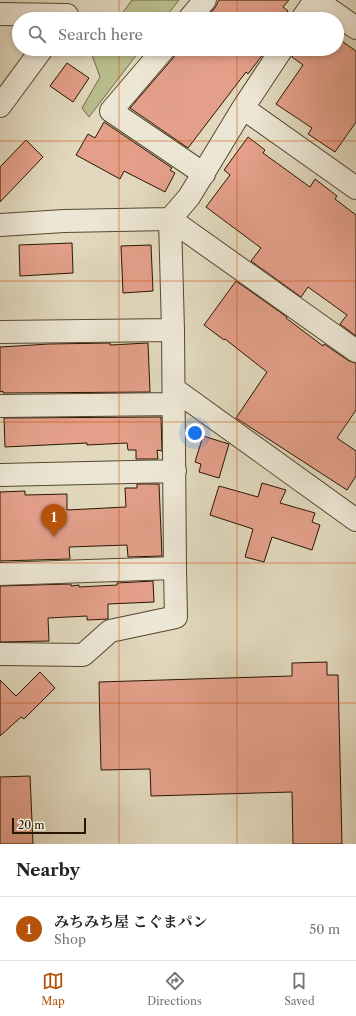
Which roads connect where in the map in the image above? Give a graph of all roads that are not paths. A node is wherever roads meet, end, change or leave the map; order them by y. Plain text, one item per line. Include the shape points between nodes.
1 (205, 0) edge
2 (316, 0) edge
3 (70, 11) edge
4 (47, 12) edge
5 (195, 12) edge
6 (307, 12) edge
7 (333, 12) edge
8 (12, 13) edge
9 (0, 14) edge
10 (344, 20) edge
11 (356, 28) edge
12 (37, 56) edge
13 (158, 56) edge
14 (277, 56) edge
15 (0, 106) edge
16 (243, 108) junction
17 (204, 174) junction
18 (356, 188) edge
19 (170, 219) junction
20 (0, 225) edge
21 (173, 330) junction
22 (0, 332) edge
23 (356, 351) edge
24 (174, 397) junction
25 (0, 406) edge
26 (175, 471) junction
27 (0, 475) edge
28 (356, 520) edge
29 (175, 568) junction
30 (0, 574) edge
31 (0, 654) edge

1 - 5 street
2 - 6 street
2 - 7 street
3 - 4 street
8 - 9 street
10 - 11 street
12 - 15 street
13 - 17 street via 111,111
14 - 16 street
16 - 17 street
16 - 18 street
17 - 19 street
19 - 20 street
19 - 21 street
19 - 23 street
21 - 22 street
21 - 24 street
24 - 25 street
24 - 26 street
24 - 28 street
26 - 27 street
26 - 29 street
29 - 30 street
29 - 31 street via 176,617 110,631 83,655

